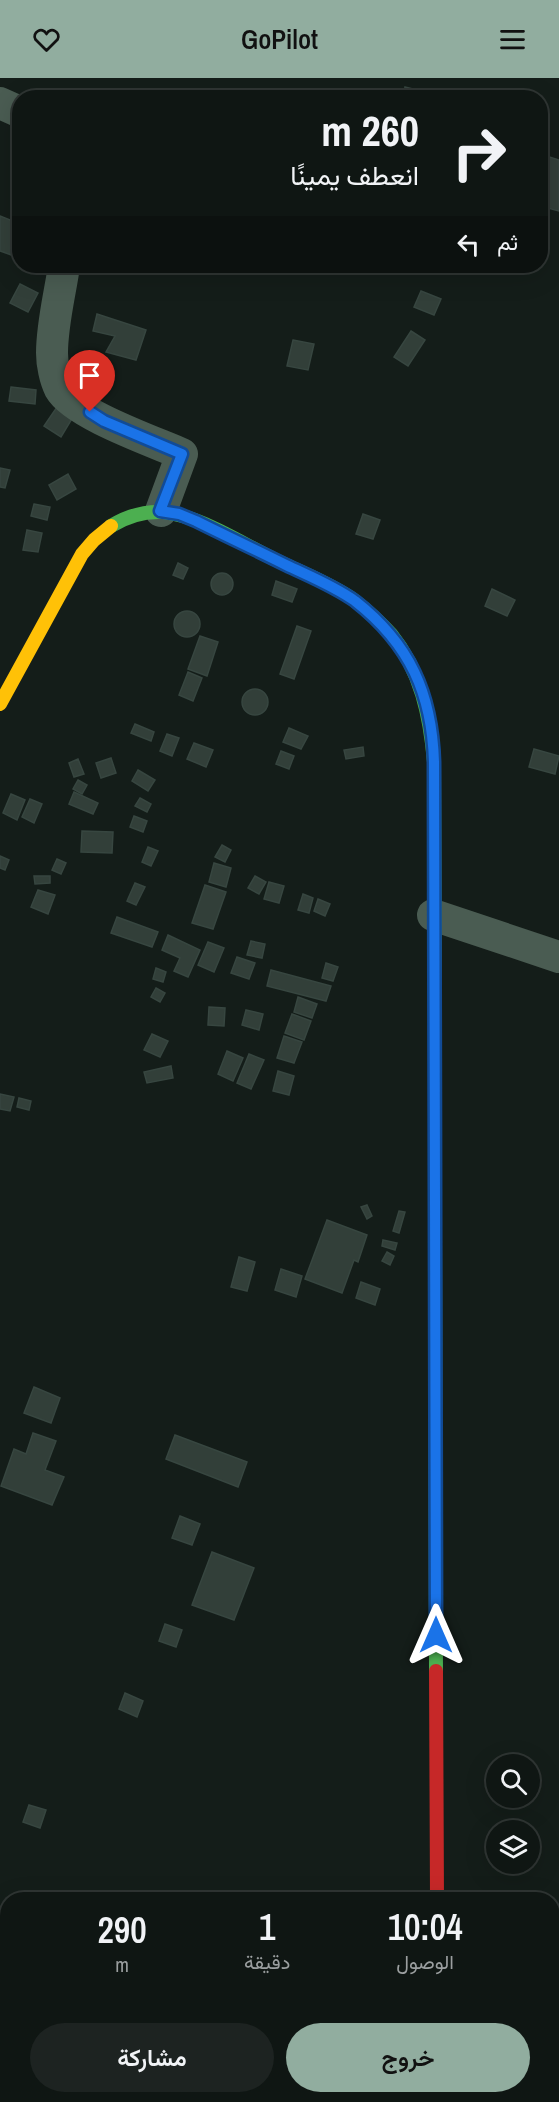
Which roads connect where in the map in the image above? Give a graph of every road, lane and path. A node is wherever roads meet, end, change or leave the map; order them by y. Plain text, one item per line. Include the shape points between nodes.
1 (63, 273) edge
2 (160, 511) junction
3 (0, 704) edge
4 (433, 915) junction
5 (559, 957) edge
6 (438, 1892) edge

1 - 2 street via 52,354 61,391 104,421 182,454
2 - 3 street via 124,518 93,539
2 - 4 street via 196,521 353,600 398,644 422,691 432,731
4 - 5 street
4 - 6 street

